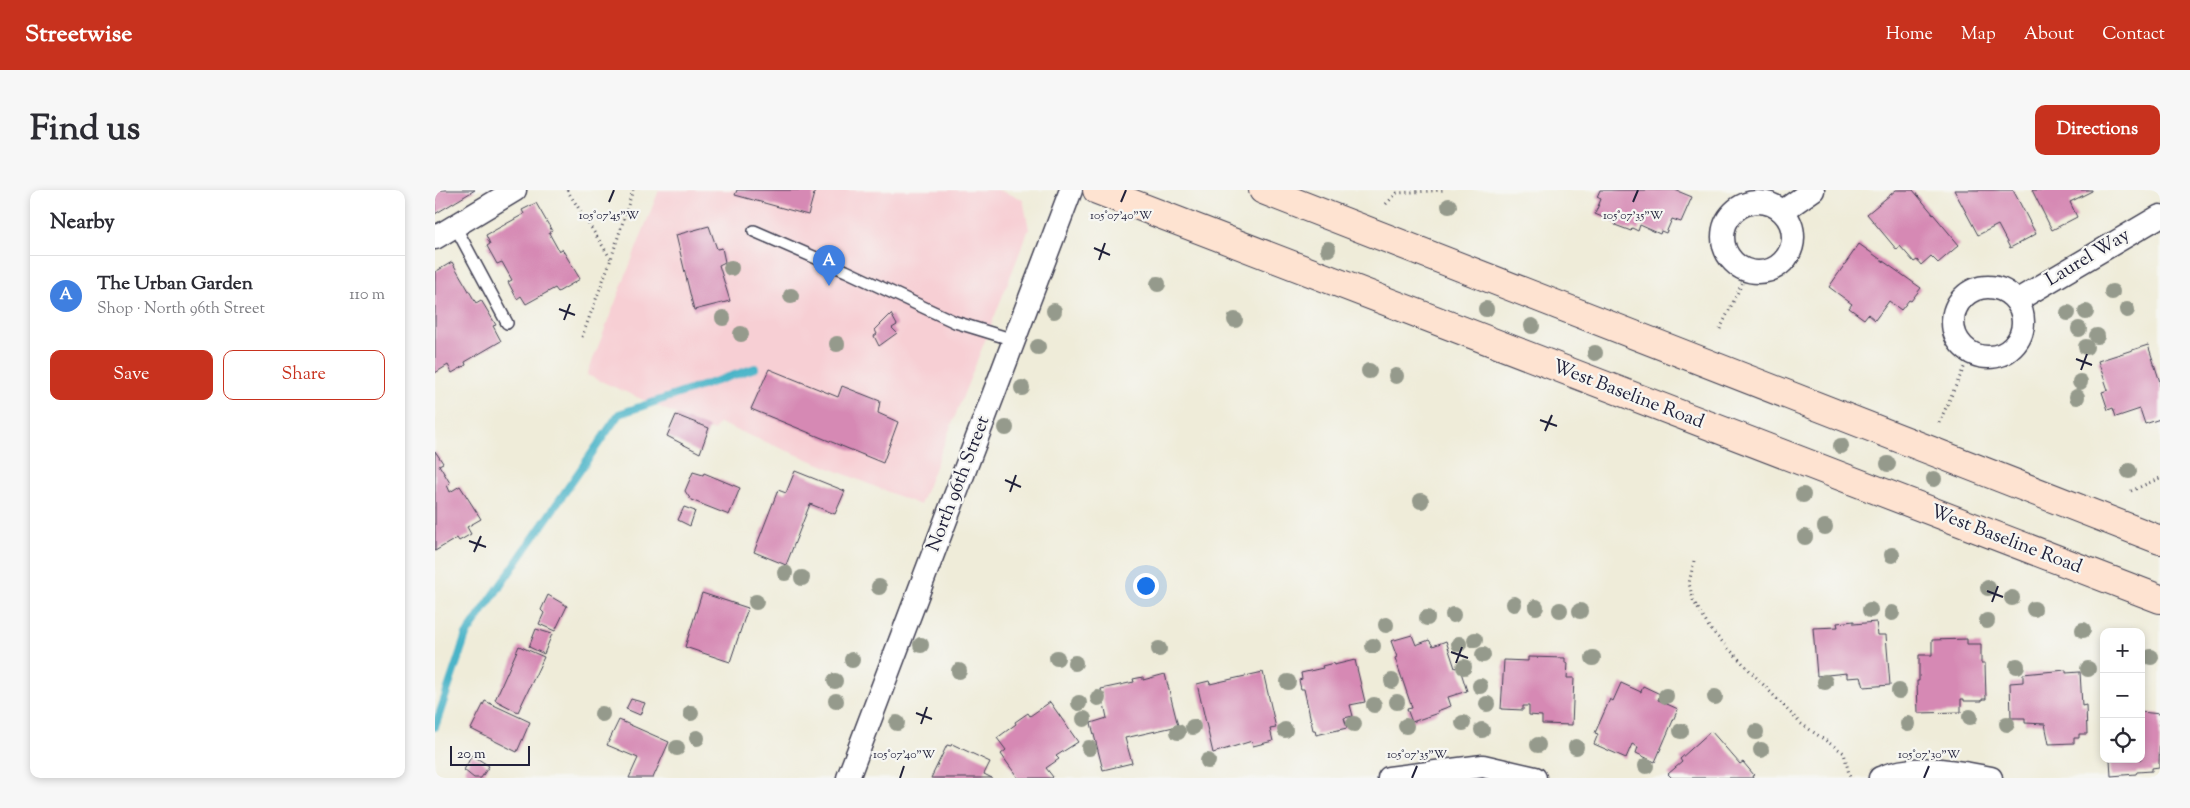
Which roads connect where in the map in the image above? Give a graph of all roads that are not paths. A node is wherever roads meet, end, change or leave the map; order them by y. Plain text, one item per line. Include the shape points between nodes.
1 (515, 190) edge
2 (1071, 190) edge
3 (1097, 190) edge
4 (1263, 190) edge
5 (1813, 190) edge
6 (1783, 210) junction
7 (2160, 216) edge
8 (455, 226) junction
9 (754, 232) dead end
10 (435, 238) edge
11 (2016, 301) junction
12 (507, 323) dead end
13 (1014, 340) junction
14 (2160, 540) edge
15 (2160, 599) edge
16 (848, 778) edge
17 (1389, 778) edge
18 (1535, 778) edge
19 (1880, 778) edge
20 (1991, 778) edge

1 - 8 street
2 - 13 street, North 96th Street
3 - 15 main road, West Baseline Road
4 - 14 main road
5 - 6 street
6 - 6 street via 1761,202 1747,203 1734,211 1725,223 1722,238 1734,264 1747,271 1762,272 1777,268 1787,257 1793,244 1793,229
7 - 11 street, Laurel Way
8 - 10 street
8 - 12 lane
9 - 13 lane via 955,322
11 - 11 street via 2005,291 1977,288 1964,296 1955,308 1952,323 1956,337 1977,356 1992,357 2006,352 2017,342 2023,329 2023,314
13 - 16 street, North 96th Street
17 - 18 street via 1483,766
19 - 20 street via 1895,772 1954,770

